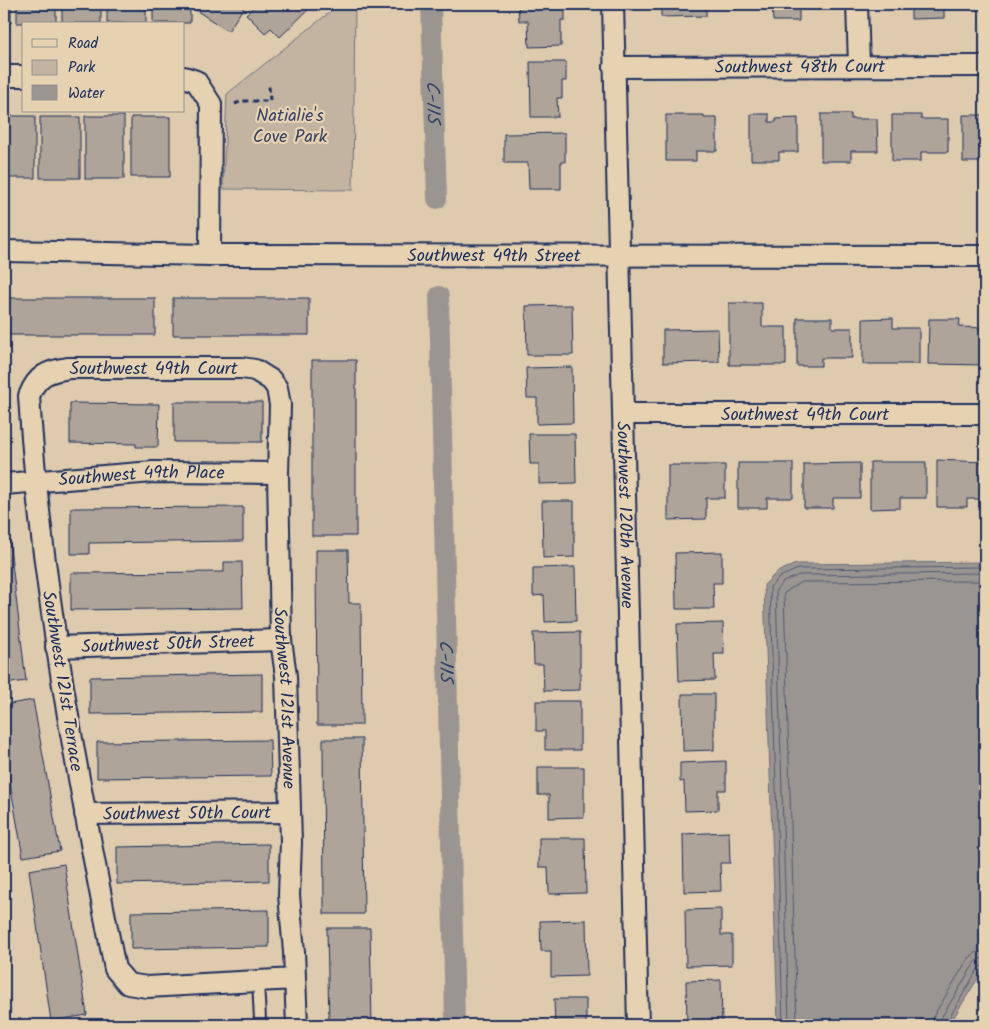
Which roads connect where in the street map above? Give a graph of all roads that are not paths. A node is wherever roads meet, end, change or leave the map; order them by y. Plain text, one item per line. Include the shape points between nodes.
1 (613, 4) edge
2 (857, 4) edge
3 (859, 65) junction
4 (985, 66) edge
5 (614, 67) junction
6 (4, 76) edge
7 (22, 76) edge
8 (185, 77) edge
9 (4, 251) edge
10 (210, 255) junction
11 (620, 256) junction
12 (985, 256) edge
13 (42, 375) joint
14 (265, 375) joint
15 (624, 414) junction
16 (985, 414) edge
17 (278, 473) junction
18 (34, 481) junction
19 (4, 484) edge
20 (281, 640) junction
21 (56, 647) junction
22 (290, 812) junction
23 (85, 814) junction
24 (295, 979) junction
25 (258, 981) junction
26 (260, 1020) dead end
27 (297, 1025) edge
28 (638, 1025) edge

1 - 5 street, Southwest 120th Avenue
2 - 3 street
3 - 4 street, Southwest 48th Court
3 - 5 street, Southwest 48th Court
5 - 11 street, Southwest 120th Avenue
6 - 7 street
8 - 10 street via 196,81 210,104
9 - 10 street, Southwest 49th Street
10 - 11 street, Southwest 49th Street
11 - 12 street, Southwest 49th Street
11 - 15 street, Southwest 120th Avenue
13 - 14 street, Southwest 49th Court via 69,368 242,368
13 - 18 street, Southwest 121st Terrace via 29,396
14 - 17 street, Southwest 121st Avenue via 279,394
15 - 16 street, Southwest 49th Court
15 - 28 street, Southwest 120th Avenue
17 - 18 street, Southwest 49th Place via 153,472
17 - 20 street, Southwest 121st Avenue
18 - 19 street, Southwest 49th Place
18 - 21 street, Southwest 121st Terrace
20 - 21 street, Southwest 50th Street
20 - 22 street, Southwest 121st Avenue via 286,676
21 - 23 street, Southwest 121st Terrace
22 - 23 street, Southwest 50th Court
22 - 24 street, Southwest 121st Avenue via 289,895
23 - 25 street, Southwest 121st Terrace via 116,969 128,984 147,987
24 - 25 street
24 - 27 street, Southwest 121st Avenue
25 - 26 lane

